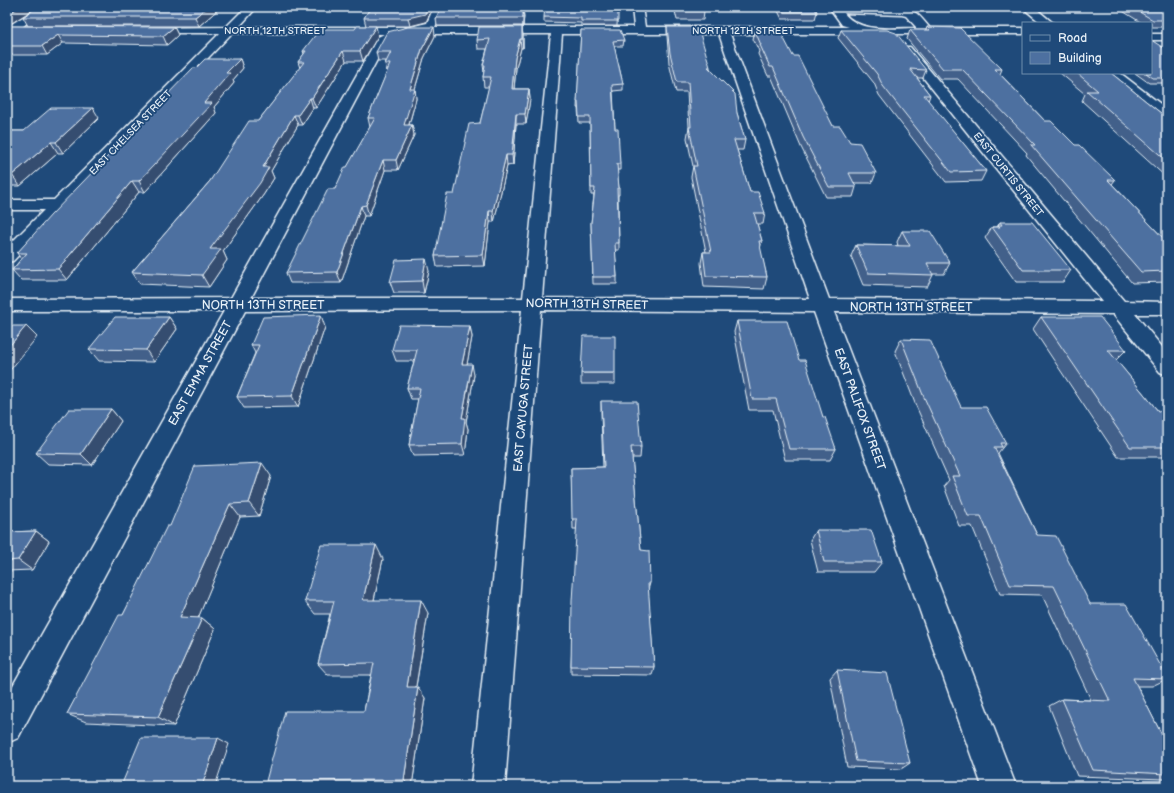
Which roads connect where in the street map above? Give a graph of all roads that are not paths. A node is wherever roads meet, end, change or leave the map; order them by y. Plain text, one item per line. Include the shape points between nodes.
1 (46, 7) edge
2 (252, 7) edge
3 (439, 7) edge
4 (637, 7) edge
5 (1027, 7) edge
6 (836, 9) edge
7 (1047, 22) edge
8 (8, 30) edge
9 (34, 30) edge
10 (136, 30) edge
11 (230, 30) junction
12 (412, 30) junction
13 (640, 30) junction
14 (868, 30) junction
15 (926, 30) junction
16 (556, 31) junction
17 (723, 31) junction
18 (1022, 31) edge
19 (1152, 37) edge
20 (1167, 37) edge
21 (1113, 74) edge
22 (1167, 116) edge
23 (7, 205) edge
24 (59, 205) junction
25 (7, 257) edge
26 (532, 304) junction
27 (7, 305) edge
28 (237, 305) junction
29 (822, 307) junction
30 (1119, 308) junction
31 (1167, 308) edge
32 (1167, 367) edge
33 (7, 727) edge
34 (488, 786) edge
35 (999, 786) edge

1 - 8 street
2 - 11 street, EAST CHELSEA STREET
3 - 12 street, EAST EMMA STREET via 431,24
4 - 13 street
5 - 7 street
6 - 14 street, EAST CURTIS STREET via 846,23
6 - 15 street via 906,13
8 - 9 street
10 - 11 street, NORTH 12TH STREET
11 - 12 street, NORTH 12TH STREET
11 - 24 street, EAST CHELSEA STREET
12 - 16 street, NORTH 12TH STREET
12 - 28 street, EAST EMMA STREET via 384,37
13 - 16 street, NORTH 12TH STREET
13 - 17 street, NORTH 12TH STREET
14 - 15 street, NORTH 12TH STREET
14 - 17 street, NORTH 12TH STREET
14 - 30 street, EAST CURTIS STREET via 898,38
15 - 18 street, NORTH 12TH STREET
16 - 26 street, EAST CAYUGA STREET
17 - 29 street, EAST PALIFOX STREET
19 - 20 street
21 - 22 street
23 - 24 street
24 - 25 street, EAST CHELSEA STREET
26 - 28 street, NORTH 13TH STREET
26 - 29 street, NORTH 13TH STREET
26 - 34 street, EAST CAYUGA STREET
27 - 28 street, NORTH 13TH STREET
28 - 33 street, EAST EMMA STREET
29 - 30 street, NORTH 13TH STREET
29 - 35 street, EAST PALIFOX STREET
30 - 31 street, NORTH 13TH STREET
30 - 32 street, EAST CURTIS STREET

